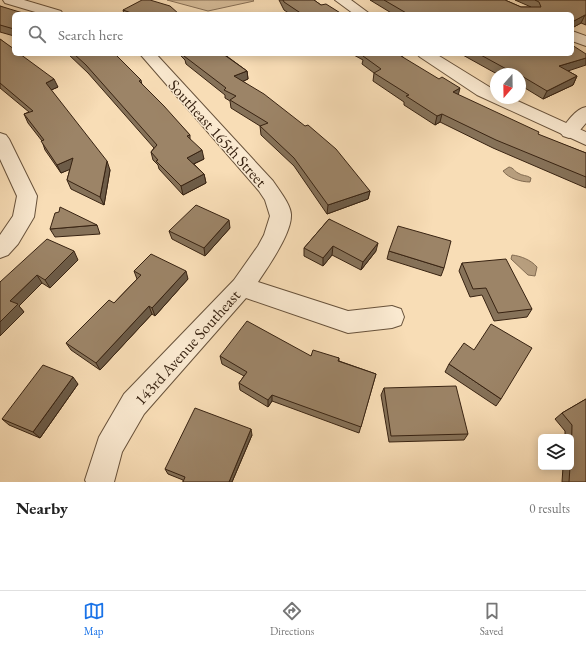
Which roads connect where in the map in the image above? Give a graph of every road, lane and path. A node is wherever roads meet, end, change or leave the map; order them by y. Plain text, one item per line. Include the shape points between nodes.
1 (10, 0) edge
2 (342, 0) edge
3 (49, 12) edge
4 (360, 12) edge
5 (574, 36) edge
6 (586, 42) edge
7 (150, 56) edge
8 (428, 56) edge
9 (490, 94) edge
10 (510, 104) edge
11 (586, 112) edge
12 (569, 132) junction
13 (0, 139) edge
14 (586, 139) edge
15 (281, 216) joint
16 (0, 249) edge
17 (242, 287) junction
18 (392, 317) dead end
19 (98, 481) edge

1 - 3 street
2 - 4 street
5 - 6 street
7 - 15 street, Southeast 165th Street via 266,186 275,198
8 - 9 street
10 - 12 street
11 - 12 street
12 - 14 street
13 - 16 street via 27,196 22,217 10,238
15 - 17 street, 143rd Avenue Southeast via 266,252
17 - 18 street via 348,322
17 - 19 street, 143rd Avenue Southeast via 134,404 109,447

